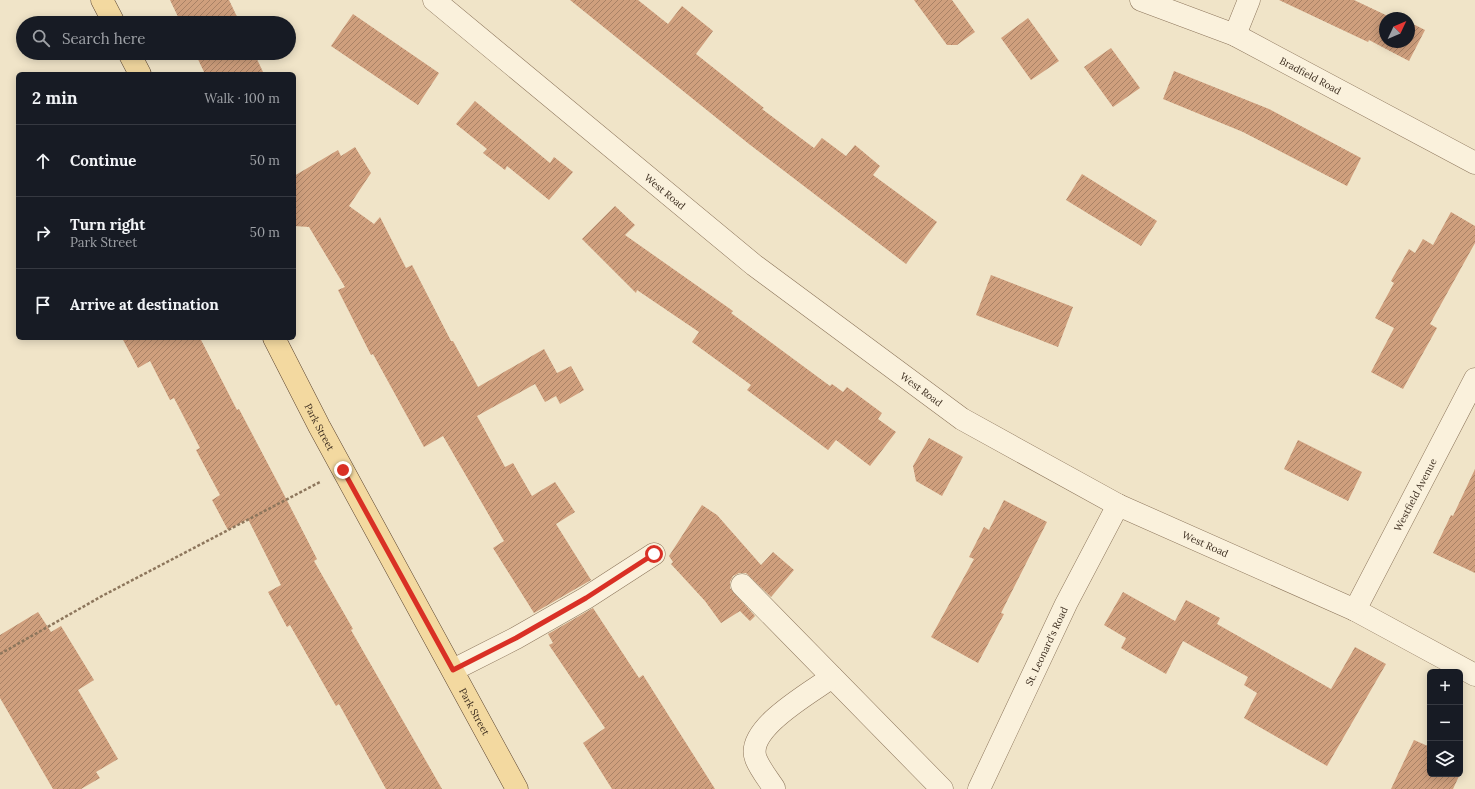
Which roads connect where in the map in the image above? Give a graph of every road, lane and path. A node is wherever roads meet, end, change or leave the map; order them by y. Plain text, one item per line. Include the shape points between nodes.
1 (102, 0) edge
2 (434, 0) edge
3 (1141, 0) edge
4 (1249, 0) edge
5 (110, 16) edge
6 (1235, 35) junction
7 (133, 60) edge
8 (139, 72) edge
9 (1475, 163) edge
10 (275, 340) edge
11 (1475, 379) edge
12 (343, 470) junction
13 (1118, 505) junction
14 (654, 554) dead end
15 (742, 585) dead end
16 (1355, 610) junction
17 (0, 654) edge
18 (453, 670) junction
19 (1475, 675) edge
20 (832, 677) junction
21 (774, 788) edge
22 (517, 789) edge
23 (942, 789) edge
24 (979, 789) edge

1 - 5 main road
2 - 13 street, West Road via 754,264 962,419
3 - 6 street, Bradfield Road
4 - 6 street
6 - 9 street, Bradfield Road
7 - 8 main road
10 - 12 main road, Park Street
11 - 16 street, Westfield Avenue
12 - 17 path via 102,596
12 - 18 main road, Park Street
13 - 16 street, West Road
13 - 24 street, St. Leonard's Road via 1066,604
14 - 18 street via 586,598
15 - 20 street
16 - 19 street, West Road
18 - 22 main road, Park Street
20 - 21 street via 771,721 757,739 755,758
20 - 23 street

